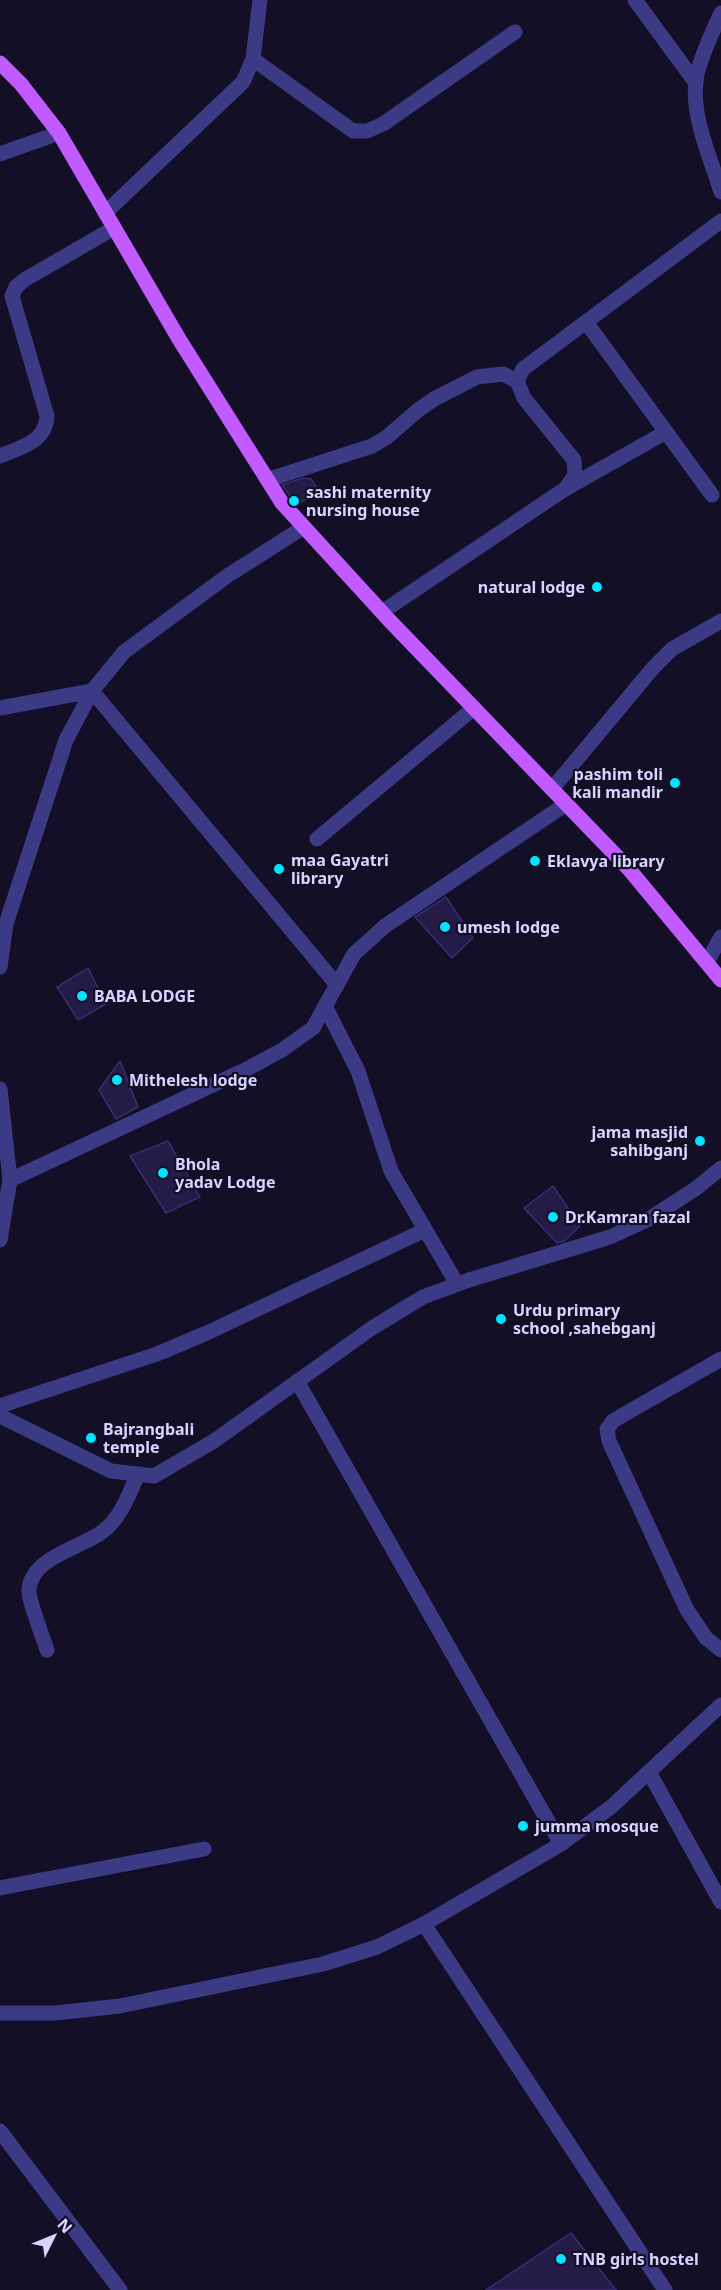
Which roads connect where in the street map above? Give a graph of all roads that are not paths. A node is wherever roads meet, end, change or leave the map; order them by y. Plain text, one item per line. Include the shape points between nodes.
1 (260, 0) edge
2 (635, 0) edge
3 (721, 13) edge
4 (515, 32) dead end
5 (253, 59) junction
6 (0, 63) edge
7 (696, 83) junction
8 (59, 133) junction
9 (0, 154) edge
10 (721, 192) edge
11 (105, 213) junction
12 (721, 221) edge
13 (114, 228) junction
14 (586, 322) junction
15 (517, 381) junction
16 (666, 432) junction
17 (0, 456) edge
18 (267, 480) junction
19 (565, 489) junction
20 (712, 495) dead end
21 (304, 527) junction
22 (382, 612) junction
23 (721, 621) edge
24 (92, 691) junction
25 (0, 708) edge
26 (474, 708) junction
27 (552, 789) junction
28 (566, 804) junction
29 (317, 839) dead end
30 (721, 937) edge
31 (706, 962) junction
32 (0, 967) edge
33 (721, 980) edge
34 (337, 985) junction
35 (325, 1006) junction
36 (0, 1089) edge
37 (721, 1168) edge
38 (10, 1180) junction
39 (425, 1230) junction
40 (0, 1240) edge
41 (457, 1284) junction
42 (721, 1359) edge
43 (297, 1382) junction
44 (0, 1406) edge
45 (0, 1416) edge
46 (138, 1474) junction
47 (47, 1650) dead end
48 (721, 1650) edge
49 (721, 1705) edge
50 (649, 1772) junction
51 (561, 1844) junction
52 (204, 1849) dead end
53 (0, 1888) edge
54 (721, 1902) edge
55 (424, 1924) junction
56 (0, 2013) edge
57 (0, 2131) edge
58 (120, 2290) edge
59 (665, 2290) edge

1 - 5 street
2 - 7 street
3 - 7 street
4 - 5 street via 383,124 367,131 353,131
5 - 11 street via 243,82
6 - 8 main road
7 - 10 street via 700,123
8 - 9 street
8 - 11 main road
11 - 13 main road
12 - 14 street
13 - 17 street via 16,287 12,296 15,314 47,427 40,437
13 - 18 main road
14 - 15 street via 523,369
14 - 16 street
15 - 18 street via 503,374 477,377 434,399 372,446
15 - 19 street via 524,398 574,460 575,475
16 - 19 street
16 - 20 street
18 - 21 main road
19 - 22 street
21 - 22 main road
21 - 24 street via 227,576 124,652
22 - 26 main road
23 - 27 street via 680,644 659,662
24 - 25 street
24 - 32 street via 66,740 6,924
24 - 34 street
26 - 27 main road
26 - 29 street
27 - 28 main road
28 - 31 main road via 628,867
28 - 34 street via 385,926 354,954
30 - 31 street
31 - 33 main road
34 - 35 street
35 - 38 street via 313,1028 256,1065
35 - 39 street via 358,1071 391,1172
36 - 38 street
37 - 41 street via 649,1219 610,1237
38 - 40 street
39 - 41 street
39 - 44 street via 157,1354
41 - 43 street via 423,1297 372,1328
42 - 48 street via 613,1421 607,1429 609,1441 687,1610 706,1638
43 - 46 street via 214,1441 154,1476
43 - 51 street
45 - 46 street via 111,1471
46 - 47 street via 112,1523 33,1574 29,1590
49 - 50 street
50 - 51 street via 611,1807
50 - 54 street
51 - 55 street
52 - 53 street
55 - 56 street via 377,1947 300,1968 120,2006 56,2013
55 - 59 street
57 - 58 street

